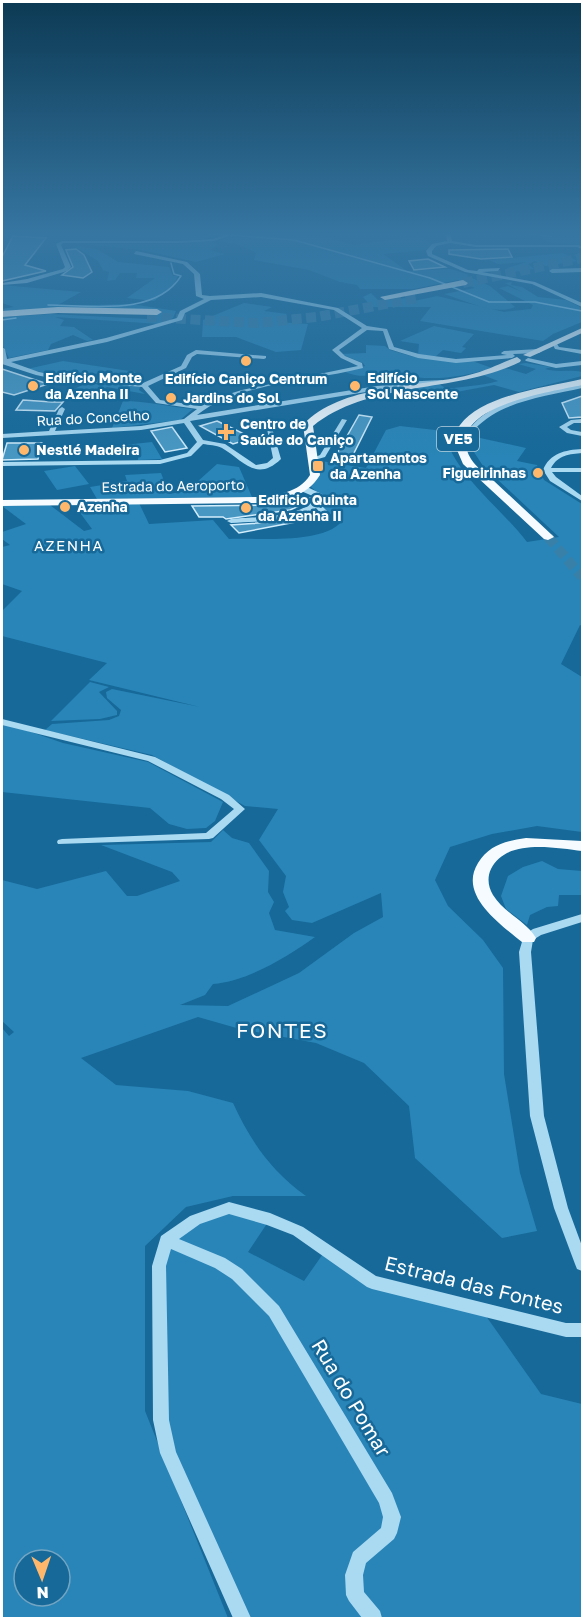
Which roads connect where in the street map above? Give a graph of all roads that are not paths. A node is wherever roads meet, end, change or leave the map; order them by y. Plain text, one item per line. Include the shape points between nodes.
1 (191, 308) edge
2 (329, 308) edge
3 (157, 312) tunnel mouth
4 (2, 315) edge
5 (147, 317) tunnel mouth
6 (366, 328) junction
7 (582, 330) edge
8 (555, 344) junction
9 (2, 350) edge
10 (539, 351) junction
11 (582, 352) edge
12 (264, 357) dead end
13 (500, 357) junction
14 (528, 357) junction
15 (514, 358) junction
16 (3, 361) edge
17 (582, 363) edge
18 (442, 382) junction
19 (582, 384) edge
20 (144, 385) junction
21 (204, 408) junction
22 (62, 409) dead end
23 (187, 419) junction
24 (344, 420) dead end
25 (582, 421) edge
26 (472, 428) dead end
27 (270, 429) dead end
28 (52, 431) junction
29 (582, 434) edge
30 (2, 436) edge
31 (201, 442) junction
32 (582, 451) edge
33 (313, 460) junction
34 (2, 464) edge
35 (547, 470) junction
36 (582, 470) edge
37 (304, 489) junction
38 (582, 499) edge
39 (2, 503) edge
40 (316, 504) junction
41 (323, 511) dead end
42 (231, 520) dead end
43 (548, 537) tunnel mouth
44 (2, 722) edge
45 (62, 842) dead end
46 (582, 846) edge
47 (582, 918) edge
48 (528, 938) junction
49 (166, 1240) junction
50 (582, 1264) edge
51 (582, 1330) edge
52 (242, 1618) edge
53 (374, 1618) edge

1 - 16 street via 182,312 180,319 150,329
2 - 6 street
3 - 4 highway via 58,310
4 - 5 highway
6 - 13 street via 385,330 391,348 418,356 456,361
6 - 21 street via 335,350 361,367 251,388
7 - 8 main road
8 - 10 main road
8 - 11 street via 557,348
9 - 16 street
10 - 13 street
10 - 14 main road
12 - 20 street via 196,352 189,356 184,368
13 - 15 street
14 - 15 main road
14 - 17 street via 556,366
15 - 18 main road via 486,372
16 - 20 street via 22,371 57,378
18 - 23 street, Rua do Concelho via 419,382
18 - 33 main road via 348,402 323,412 308,425
19 - 26 street via 503,408
19 - 43 main road, VE5 via 488,408 468,421 458,435 466,462
20 - 21 street via 158,402
21 - 23 street
22 - 28 street
23 - 28 street, Rua do Concelho via 141,428
23 - 31 street
24 - 33 street via 323,456
25 - 29 street via 562,427
27 - 31 street via 277,459 262,466 242,462 225,446
28 - 30 street, Rua do Concelho
31 - 34 street via 189,455 160,462
32 - 35 street via 554,458
33 - 37 main road via 315,475
35 - 36 street
35 - 38 street via 553,479
37 - 39 main road, Estrada do Aeroporto via 257,500
37 - 40 street via 319,496
40 - 41 street
40 - 42 street via 301,512
44 - 45 street via 152,759 225,797 240,809 209,836
46 - 48 main road via 524,843 507,848 488,861 481,872 482,891 490,904
47 - 48 street
48 - 50 street via 525,952 537,1116 561,1208
49 - 51 street, Estrada das Fontes via 195,1220 229,1208 270,1219 298,1232 372,1282 566,1330
49 - 52 street via 159,1266 161,1420 168,1453
49 - 53 street, Rua do Pomar via 220,1263 274,1311 386,1499 392,1517 388,1533 360,1558 354,1575 355,1595

